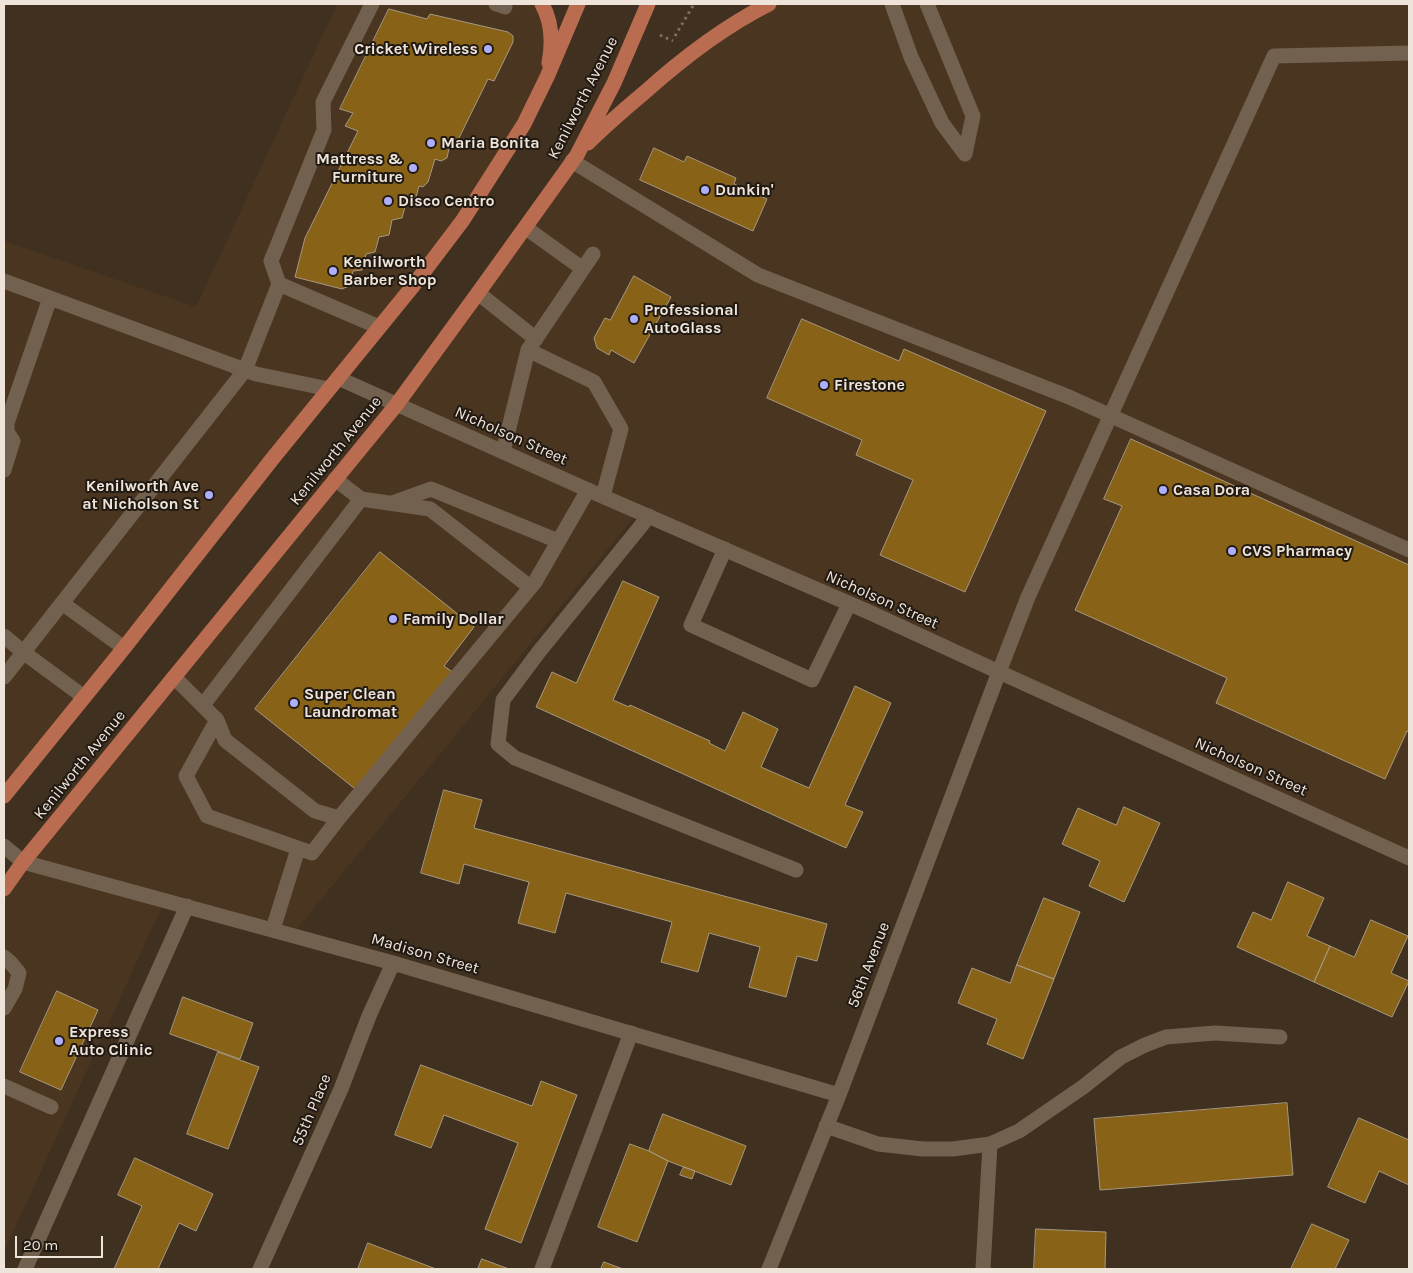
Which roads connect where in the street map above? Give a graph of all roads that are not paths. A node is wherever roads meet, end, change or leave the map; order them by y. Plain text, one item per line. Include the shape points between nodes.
1 (372, 4) edge
2 (542, 4) edge
3 (578, 4) edge
4 (648, 4) edge
5 (769, 4) edge
6 (892, 4) edge
7 (927, 4) edge
8 (1409, 53) edge
9 (548, 77) junction
10 (574, 158) junction
11 (526, 228) junction
12 (593, 254) dead end
13 (583, 269) junction
14 (4, 281) edge
15 (279, 284) junction
16 (478, 293) junction
17 (50, 298) junction
18 (379, 327) junction
19 (532, 345) junction
20 (245, 370) junction
21 (334, 384) junction
22 (397, 404) junction
23 (1110, 416) junction
24 (503, 452) junction
25 (4, 470) edge
26 (335, 479) junction
27 (588, 490) junction
28 (603, 496) junction
29 (361, 499) junction
30 (391, 504) junction
31 (649, 516) junction
32 (558, 541) junction
33 (725, 549) junction
34 (1409, 550) edge
35 (530, 587) junction
36 (62, 603) junction
37 (849, 604) junction
38 (4, 636) edge
39 (124, 648) junction
40 (23, 652) junction
41 (999, 672) junction
42 (4, 677) edge
43 (174, 677) junction
44 (84, 697) junction
45 (203, 705) junction
46 (217, 720) junction
47 (5, 791) edge
48 (339, 818) junction
49 (4, 846) edge
50 (298, 849) junction
51 (1409, 858) edge
52 (23, 862) junction
53 (796, 870) dead end
54 (4, 889) edge
55 (187, 906) junction
56 (273, 929) junction
57 (4, 957) edge
58 (393, 963) junction
59 (4, 1008) edge
60 (631, 1033) junction
61 (1280, 1036) dead end
62 (4, 1086) edge
63 (839, 1095) junction
64 (51, 1107) dead end
65 (826, 1126) junction
66 (990, 1144) junction
67 (26, 1269) edge
68 (260, 1269) edge
69 (542, 1269) edge
70 (769, 1269) edge
71 (983, 1269) edge

1 - 15 street via 324,102 324,130 271,261
2 - 9 main road via 551,31
3 - 9 main road
4 - 10 main road, Kenilworth Avenue via 614,83
5 - 10 main road via 719,32 676,64
6 - 7 street via 911,57 942,124 965,154 973,116
8 - 23 street, 56th Avenue via 1274,56
9 - 18 main road via 524,124 463,220
10 - 11 main road, Kenilworth Avenue
10 - 23 street via 758,275
11 - 13 street
11 - 16 main road, Kenilworth Avenue
12 - 13 street
13 - 19 street
14 - 17 street, Nicholson Street
15 - 18 street
15 - 20 street
16 - 19 street
16 - 22 main road, Kenilworth Avenue
17 - 20 street, Nicholson Street
17 - 25 street via 7,423 7,432 13,441
18 - 21 main road
19 - 24 street
19 - 28 street via 594,382 621,429
20 - 21 street, Nicholson Street
20 - 36 street
21 - 22 street, Nicholson Street
21 - 39 main road
22 - 24 street, Nicholson Street
22 - 26 main road, Kenilworth Avenue
23 - 34 street
23 - 41 street, 56th Avenue via 1028,597
24 - 27 street, Nicholson Street
26 - 29 street
26 - 43 main road, Kenilworth Avenue
27 - 28 street, Nicholson Street
27 - 32 street
28 - 31 street, Nicholson Street
29 - 30 street
29 - 45 street
30 - 32 street via 432,488
30 - 35 street via 430,509
31 - 33 street, Nicholson Street
31 - 53 street via 503,700 498,744 515,758
32 - 35 street
33 - 37 street, Nicholson Street
33 - 37 street via 691,625 812,680
35 - 48 street
36 - 39 street
36 - 40 street
37 - 41 street, Nicholson Street
38 - 40 street
39 - 44 main road
40 - 42 street
40 - 44 street
41 - 51 street, Nicholson Street
41 - 63 street, 56th Avenue
43 - 45 street
43 - 52 main road, Kenilworth Avenue
44 - 47 main road
45 - 46 street
46 - 48 street via 225,740 315,811
46 - 50 street via 186,776 207,816
48 - 50 street via 312,853
49 - 52 street, Madison Street
50 - 56 street
52 - 54 main road, Kenilworth Avenue
52 - 55 street, Madison Street
55 - 56 street, Madison Street
55 - 67 street
56 - 58 street, Madison Street
57 - 59 street via 19,973 15,989
58 - 60 street, Madison Street
58 - 68 street, 55th Place
60 - 63 street, Madison Street
60 - 69 street
61 - 66 street via 1215,1033 1166,1038 1145,1045 1121,1057 1026,1126
62 - 64 street
63 - 65 street, 56th Avenue
65 - 66 street via 878,1144 923,1149
65 - 70 street, 56th Avenue
66 - 71 street

